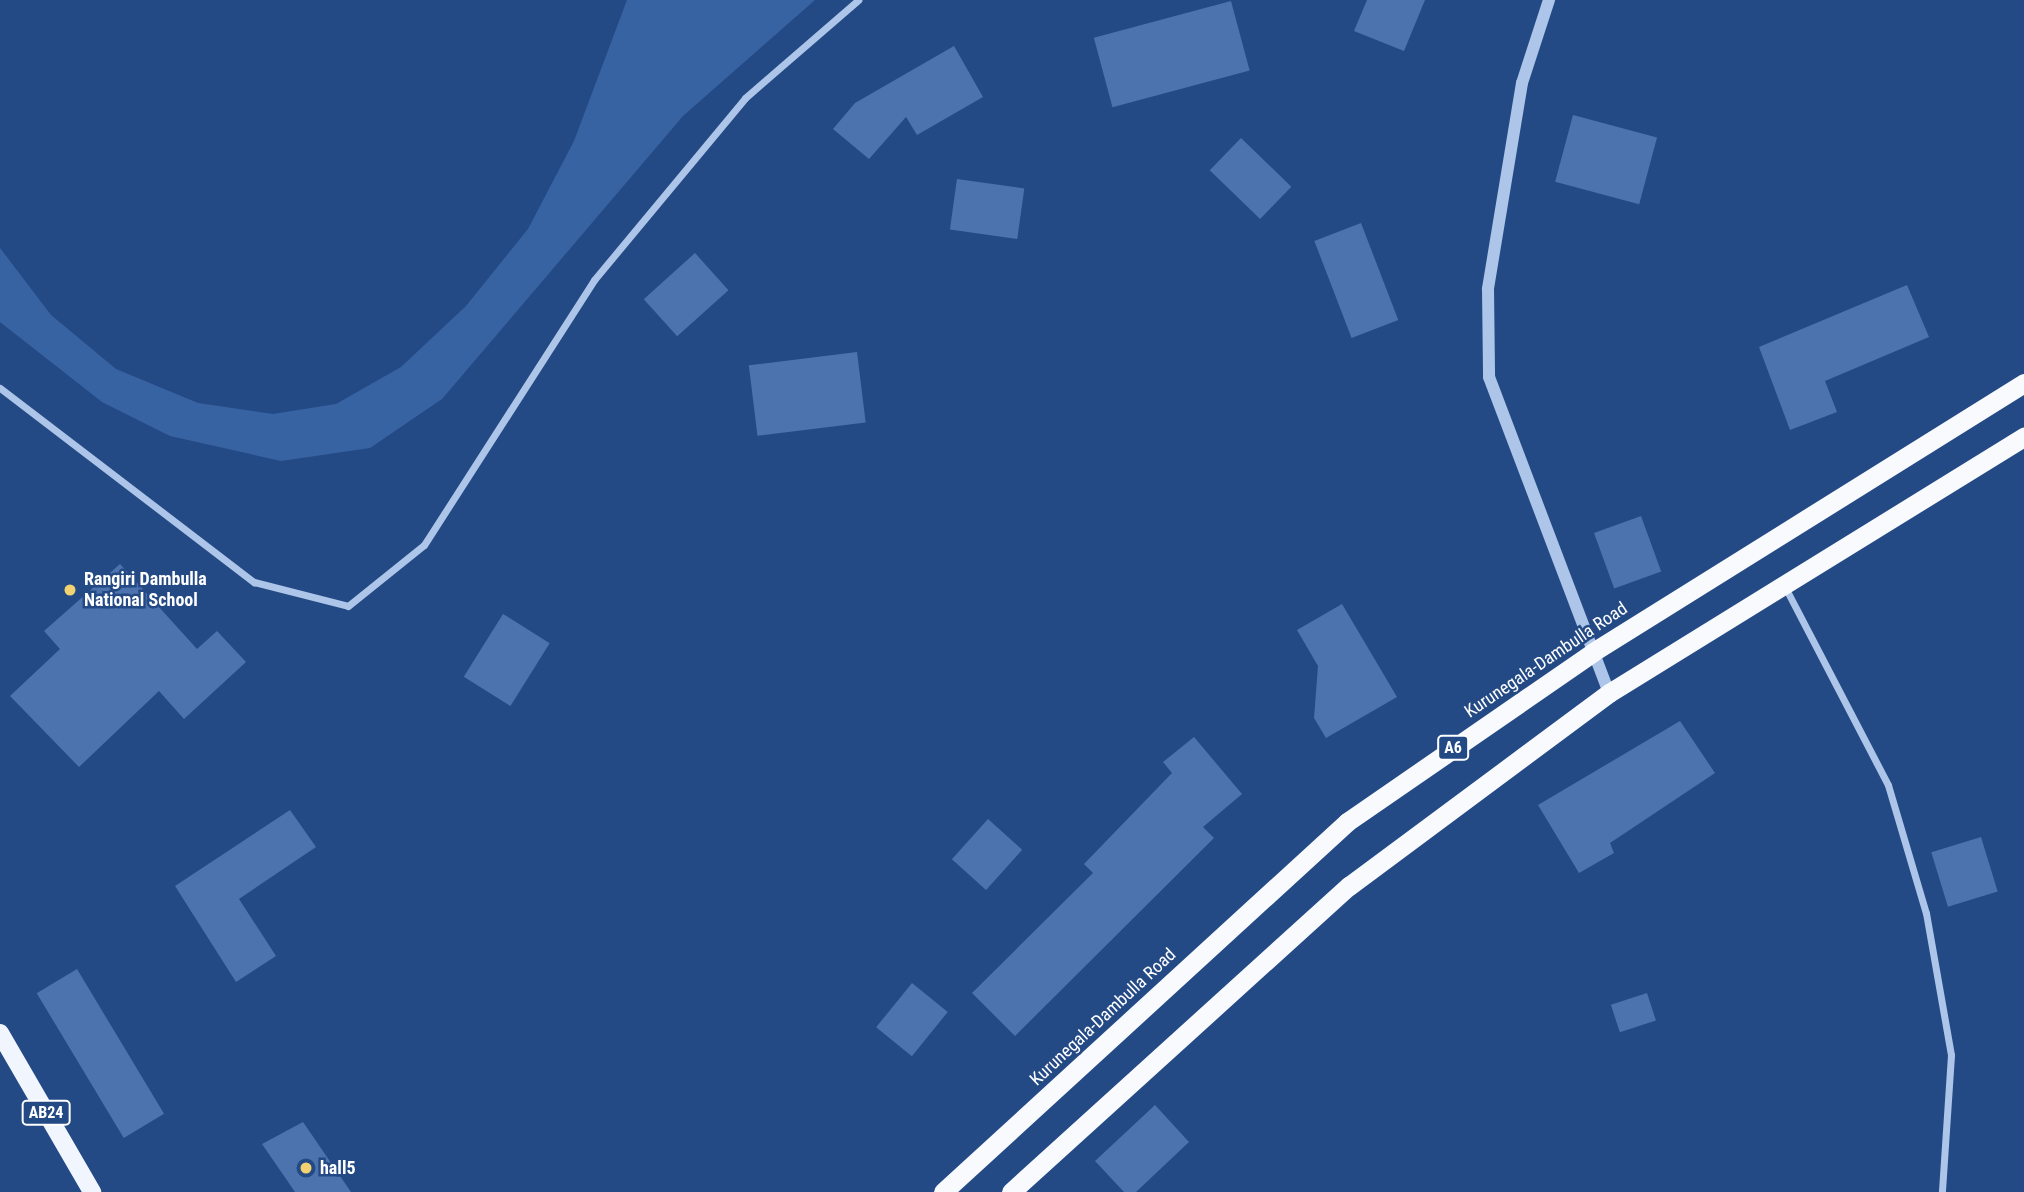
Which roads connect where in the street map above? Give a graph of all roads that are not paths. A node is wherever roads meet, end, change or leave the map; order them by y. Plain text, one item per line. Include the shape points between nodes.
1 (858, 0) edge
2 (1549, 0) edge
3 (2024, 383) edge
4 (0, 388) edge
5 (2024, 437) edge
6 (1783, 584) junction
7 (1593, 652) junction
8 (1609, 693) junction
9 (0, 1034) edge
10 (92, 1192) edge
11 (943, 1192) edge
12 (1011, 1192) edge
13 (1942, 1192) edge

1 - 4 street via 745,98 594,280 424,545 348,606 254,582
2 - 7 street via 1521,83 1488,289 1489,377
3 - 7 highway, Kurunegala-Dambulla Road / A6
5 - 6 highway
6 - 8 highway
6 - 13 street via 1888,785 1926,914 1951,1055
7 - 8 street
7 - 11 highway, Kurunegala-Dambulla Road / A6 via 1347,821
8 - 12 highway via 1349,886
9 - 10 main road, AB24

